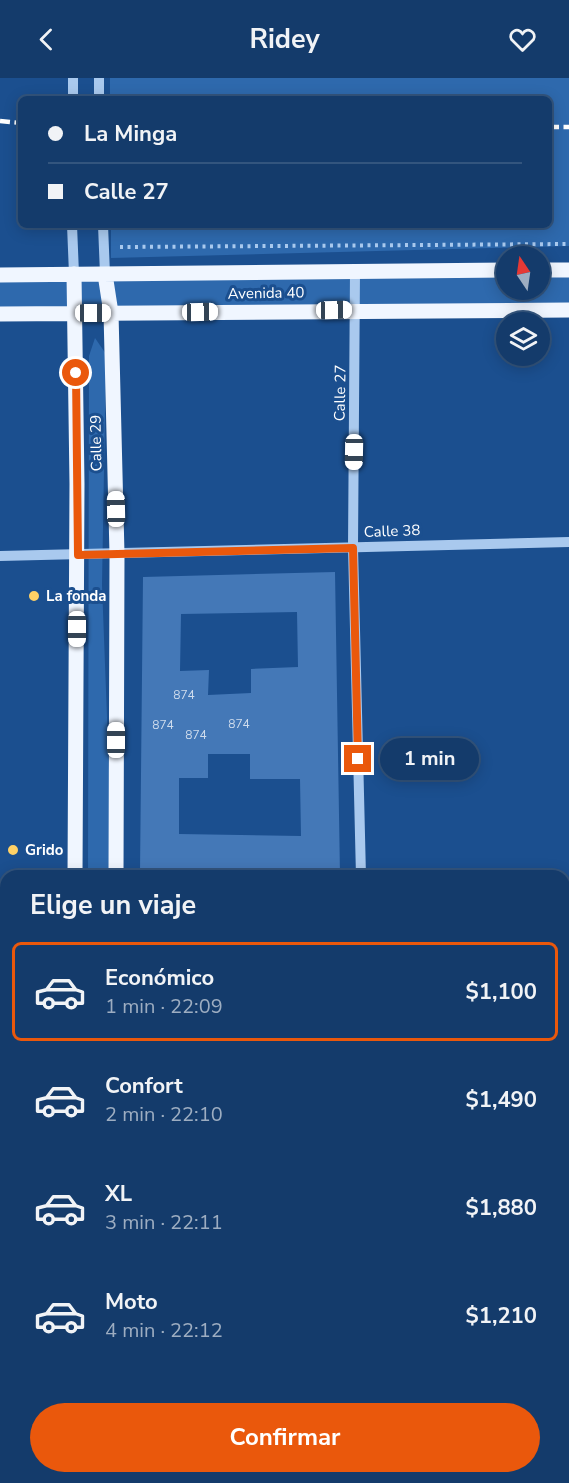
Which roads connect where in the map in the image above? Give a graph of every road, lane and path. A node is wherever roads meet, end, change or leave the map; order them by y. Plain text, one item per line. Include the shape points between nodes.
1 (73, 78) edge
2 (99, 78) edge
3 (73, 96) edge
4 (99, 96) edge
5 (72, 228) edge
6 (103, 228) edge
7 (569, 244) edge
8 (104, 247) junction
9 (496, 270) edge
10 (550, 270) edge
11 (569, 270) edge
12 (355, 271) junction
13 (74, 274) junction
14 (105, 274) junction
15 (0, 275) edge
16 (356, 310) junction
17 (569, 310) edge
18 (75, 313) junction
19 (111, 313) junction
20 (0, 314) edge
21 (569, 542) edge
22 (353, 548) junction
23 (117, 554) junction
24 (78, 555) junction
25 (0, 556) edge
26 (75, 870) edge
27 (116, 870) edge
28 (361, 870) edge

1 - 3 street
2 - 4 street
5 - 13 street, Calle 29
6 - 8 street, Calle 29
7 - 8 path
8 - 14 street, Calle 29
9 - 12 main road, Avenida 40
10 - 11 main road
12 - 14 main road, Avenida 40
12 - 16 street, Calle 27
13 - 14 main road, Avenida 40
13 - 15 main road, Avenida 40
13 - 18 main road, Calle 29
14 - 19 main road, Calle 29
16 - 17 main road, Avenida 40
16 - 19 main road, Avenida 40
16 - 22 street, Calle 27
18 - 19 main road, Avenida 40
18 - 20 main road, Avenida 40
18 - 24 main road, Calle 29
19 - 23 main road, Calle 29
21 - 22 street, Calle 38
22 - 23 street, Calle 38
22 - 28 street, Calle 27
23 - 24 street, Calle 38
23 - 27 main road, Calle 29
24 - 25 street, Calle 38
24 - 26 main road, Calle 29

